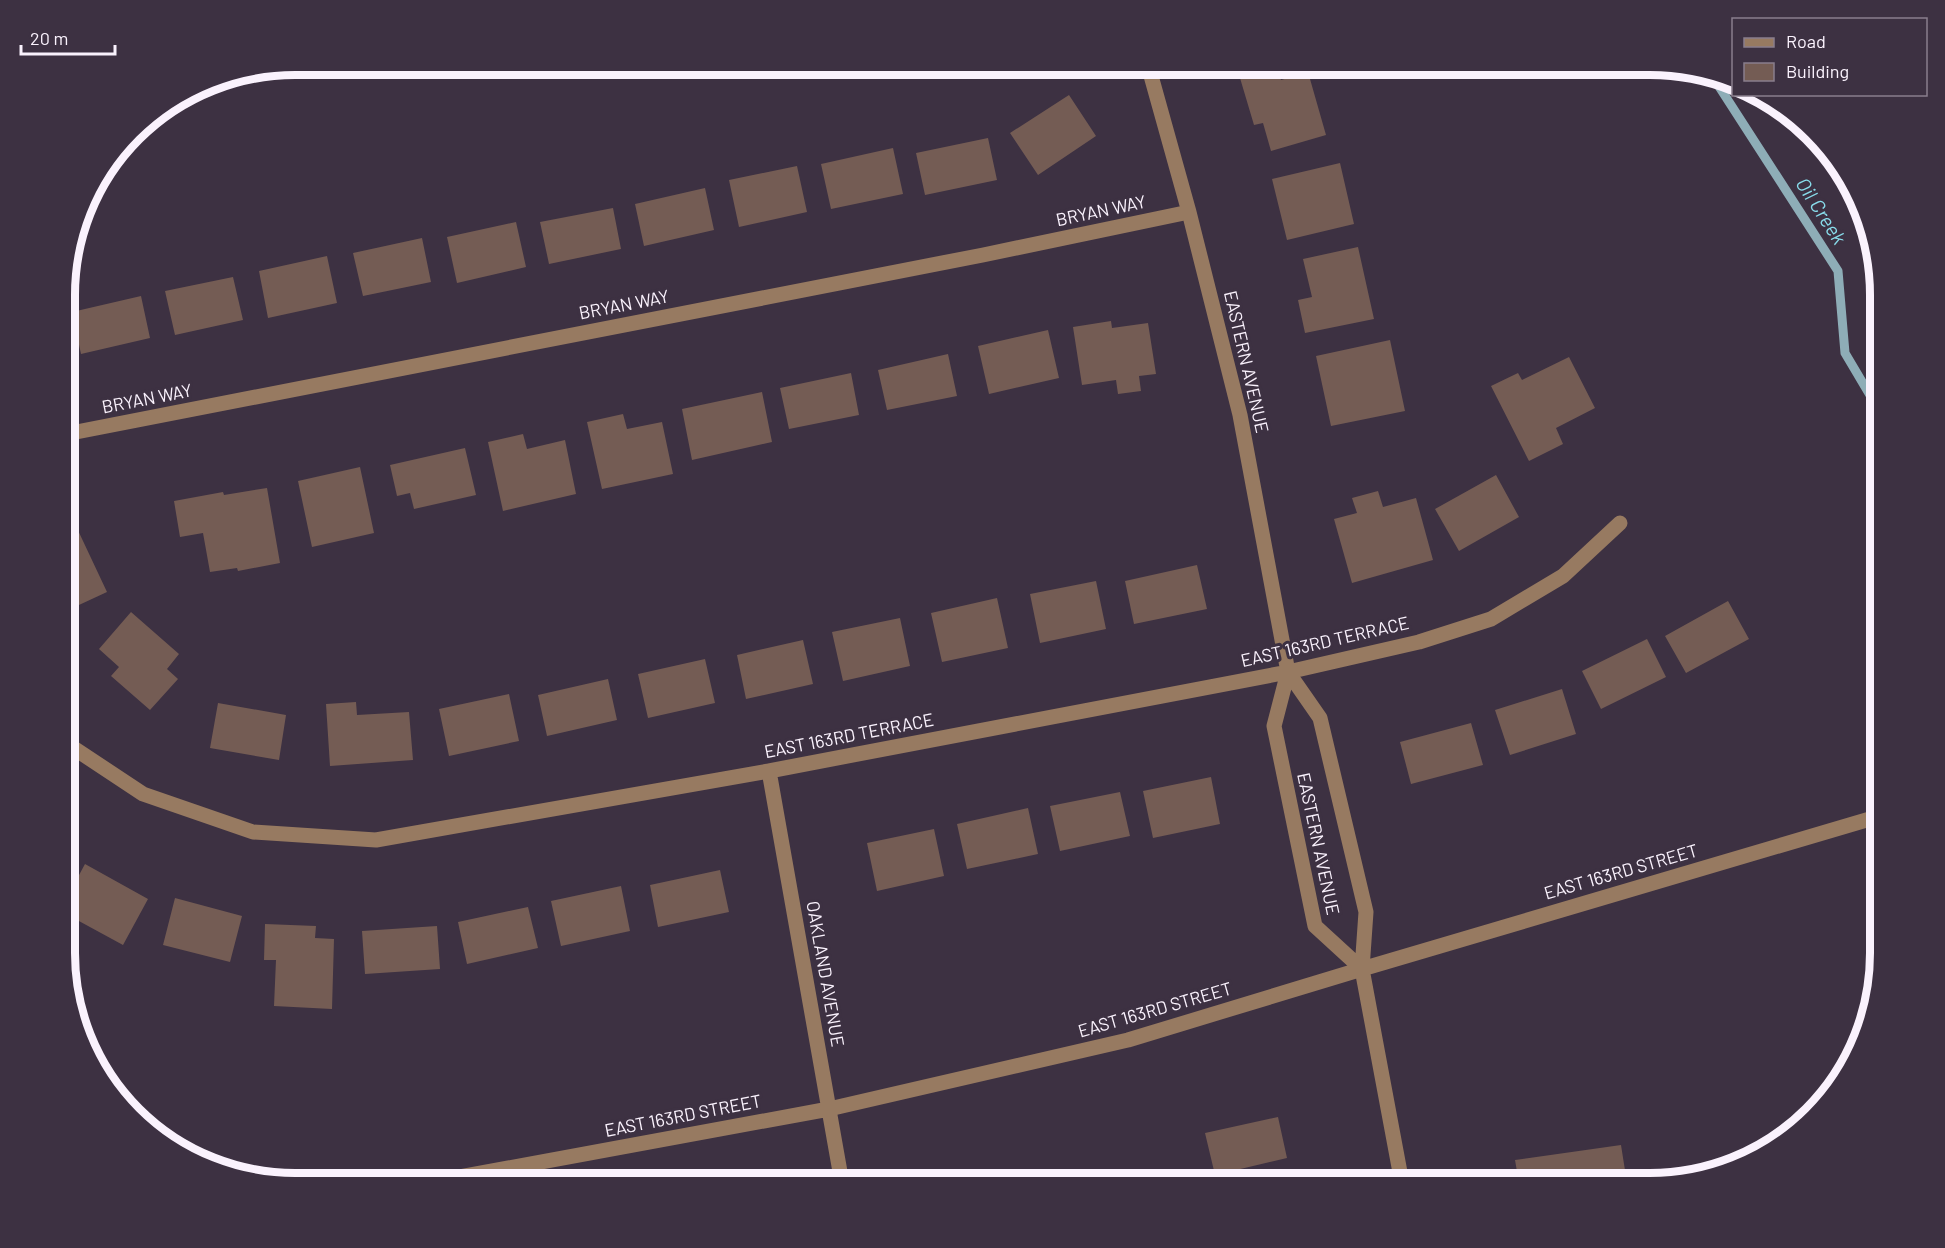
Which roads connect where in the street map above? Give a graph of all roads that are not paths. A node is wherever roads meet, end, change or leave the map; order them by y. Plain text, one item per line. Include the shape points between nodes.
1 (1151, 75) edge
2 (1189, 212) junction
3 (75, 432) edge
4 (1620, 523) dead end
5 (1288, 672) junction
6 (75, 749) edge
7 (769, 771) junction
8 (1870, 819) edge
9 (1362, 969) junction
10 (829, 1109) junction
11 (486, 1173) edge
12 (840, 1173) edge
13 (1400, 1173) edge

1 - 2 street, EASTERN AVENUE
2 - 3 street, BRYAN WAY
2 - 5 street, EASTERN AVENUE via 1240,416
4 - 5 street, EAST 163RD TERRACE via 1563,576 1491,619 1419,642
5 - 7 street, EAST 163RD TERRACE
5 - 9 street, EASTERN AVENUE via 1320,718 1366,912
5 - 9 street, EASTERN AVENUE via 1274,726 1315,926
6 - 7 street, EAST 163RD TERRACE via 143,794 253,832 376,840
7 - 10 street, OAKLAND AVENUE
8 - 9 street, EAST 163RD STREET
9 - 10 street, EAST 163RD STREET via 1128,1040
9 - 13 street, EASTERN AVENUE
10 - 11 street, EAST 163RD STREET
10 - 12 street, OAKLAND AVENUE

